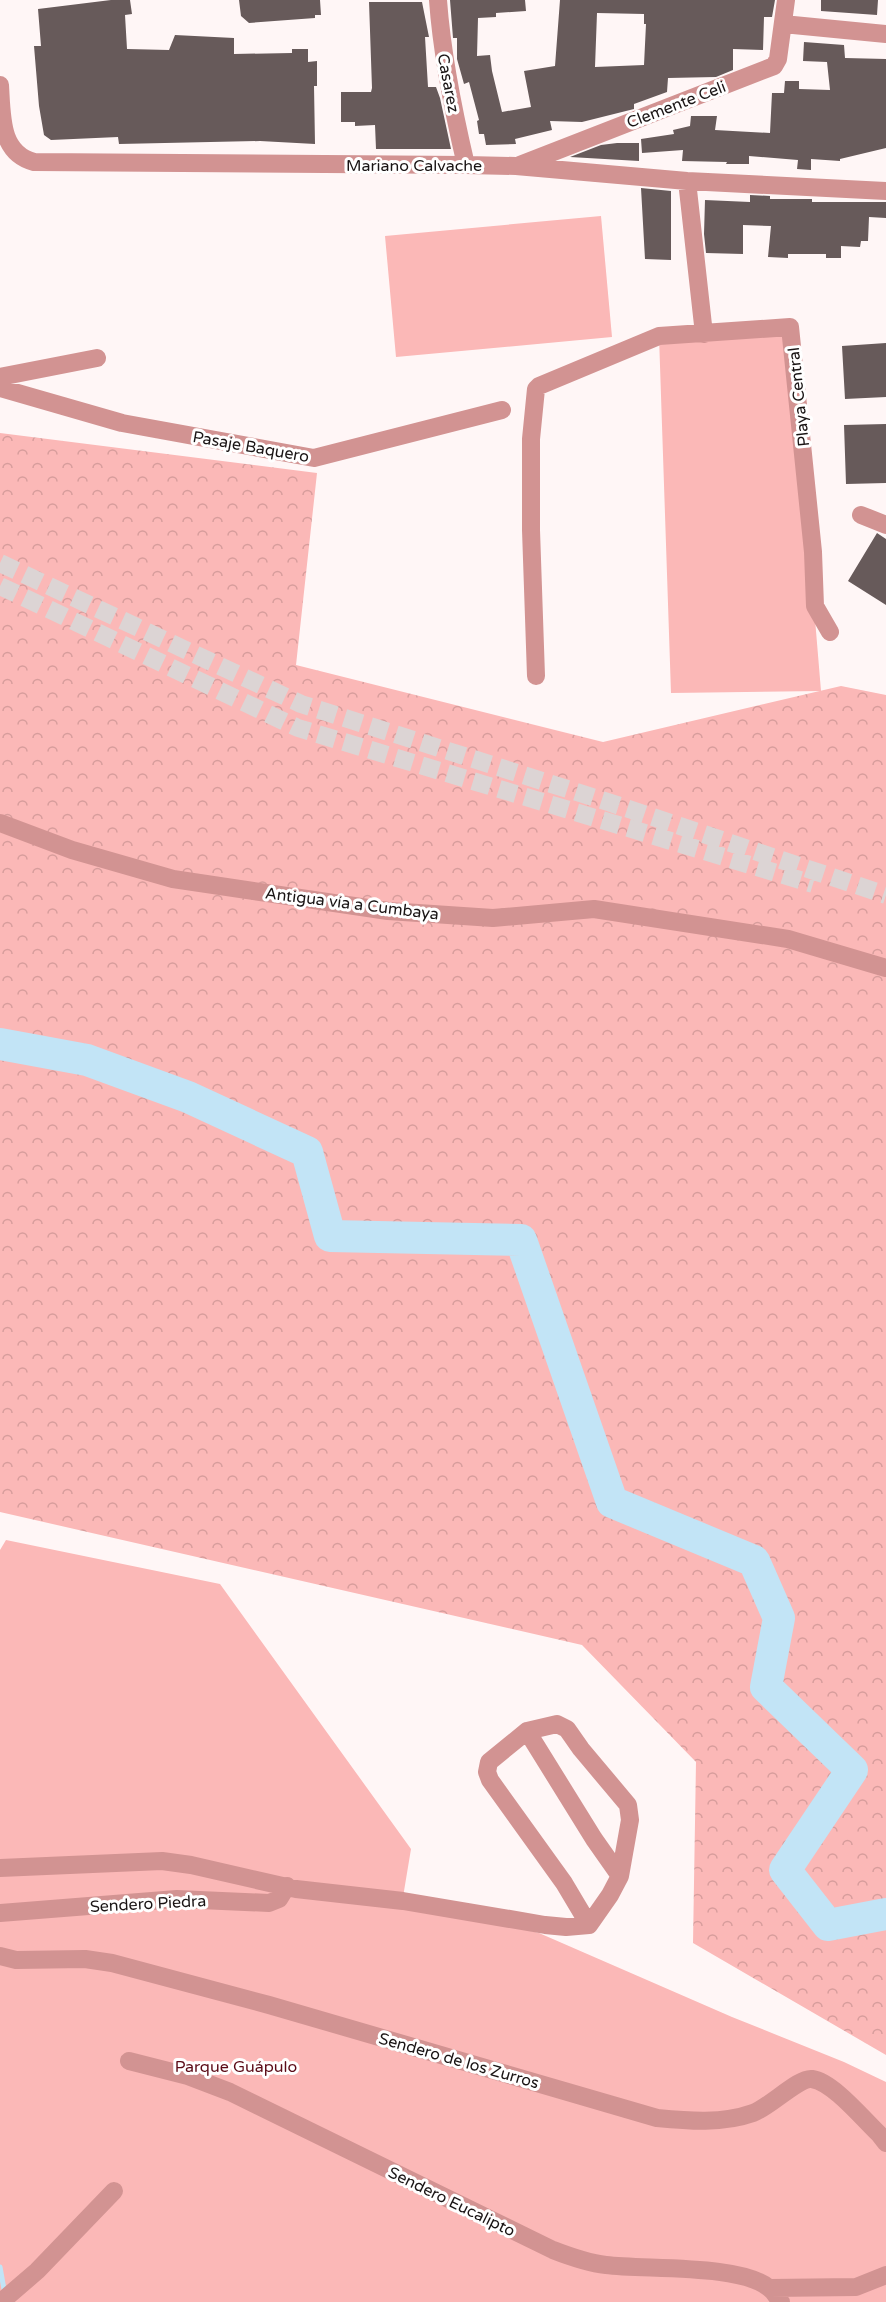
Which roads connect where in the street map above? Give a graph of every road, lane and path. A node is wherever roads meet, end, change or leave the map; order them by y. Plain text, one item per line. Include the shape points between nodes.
1 (438, 0) edge
2 (786, 0) edge
3 (783, 24) junction
4 (886, 34) edge
5 (0, 86) edge
6 (466, 165) junction
7 (516, 166) junction
8 (687, 181) junction
9 (886, 191) edge
10 (704, 334) junction
11 (96, 358) dead end
12 (0, 377) edge
13 (0, 388) edge
14 (502, 410) dead end
15 (861, 515) dead end
16 (886, 525) edge
17 (830, 632) dead end
18 (536, 676) dead end
19 (0, 823) edge
20 (886, 968) edge
21 (527, 1731) junction
22 (0, 1868) edge
23 (620, 1876) junction
24 (287, 1886) junction
25 (0, 1913) edge
26 (589, 1925) junction
27 (0, 1956) edge
28 (129, 2061) dead end
29 (886, 2143) edge
30 (114, 2191) dead end
31 (886, 2275) edge
32 (775, 2295) edge
33 (1, 2302) edge

1 - 6 street, Casarez via 449,93
2 - 3 street, Clemente Celi
3 - 4 street
3 - 7 street, Clemente Celi via 778,59 772,67
5 - 6 street, Mariano Calvache via 9,146 18,156 34,162
6 - 7 street, Mariano Calvache
7 - 8 street, Mariano Calvache
8 - 9 street, Mariano Calvache
8 - 10 street
10 - 17 street, Playa Central via 790,327 815,606
10 - 18 street via 659,336 536,388 531,439
11 - 12 street
13 - 14 street, Pasaje Baquero via 122,423 314,458
15 - 16 street
19 - 20 street, Antigua vía a Cumbaya via 72,850 172,879 388,911 493,918 594,909 788,939
21 - 23 street
21 - 23 street via 557,1724 567,1729 627,1805 630,1820
21 - 26 street via 489,1762 487,1772
22 - 24 street via 162,1861
23 - 26 street
24 - 25 street, Sendero Piedra via 279,1899 269,1904 177,1899
24 - 26 street via 544,1925
27 - 29 street, Sendero de los Zurros via 16,1960 85,1959 112,1964 657,2118 701,2122 754,2113 806,2078 815,2079 828,2085
28 - 32 street, Sendero Eucalipto via 230,2092 573,2258 608,2265 731,2273 752,2278
30 - 33 street via 45,2263
31 - 32 street via 856,2287

